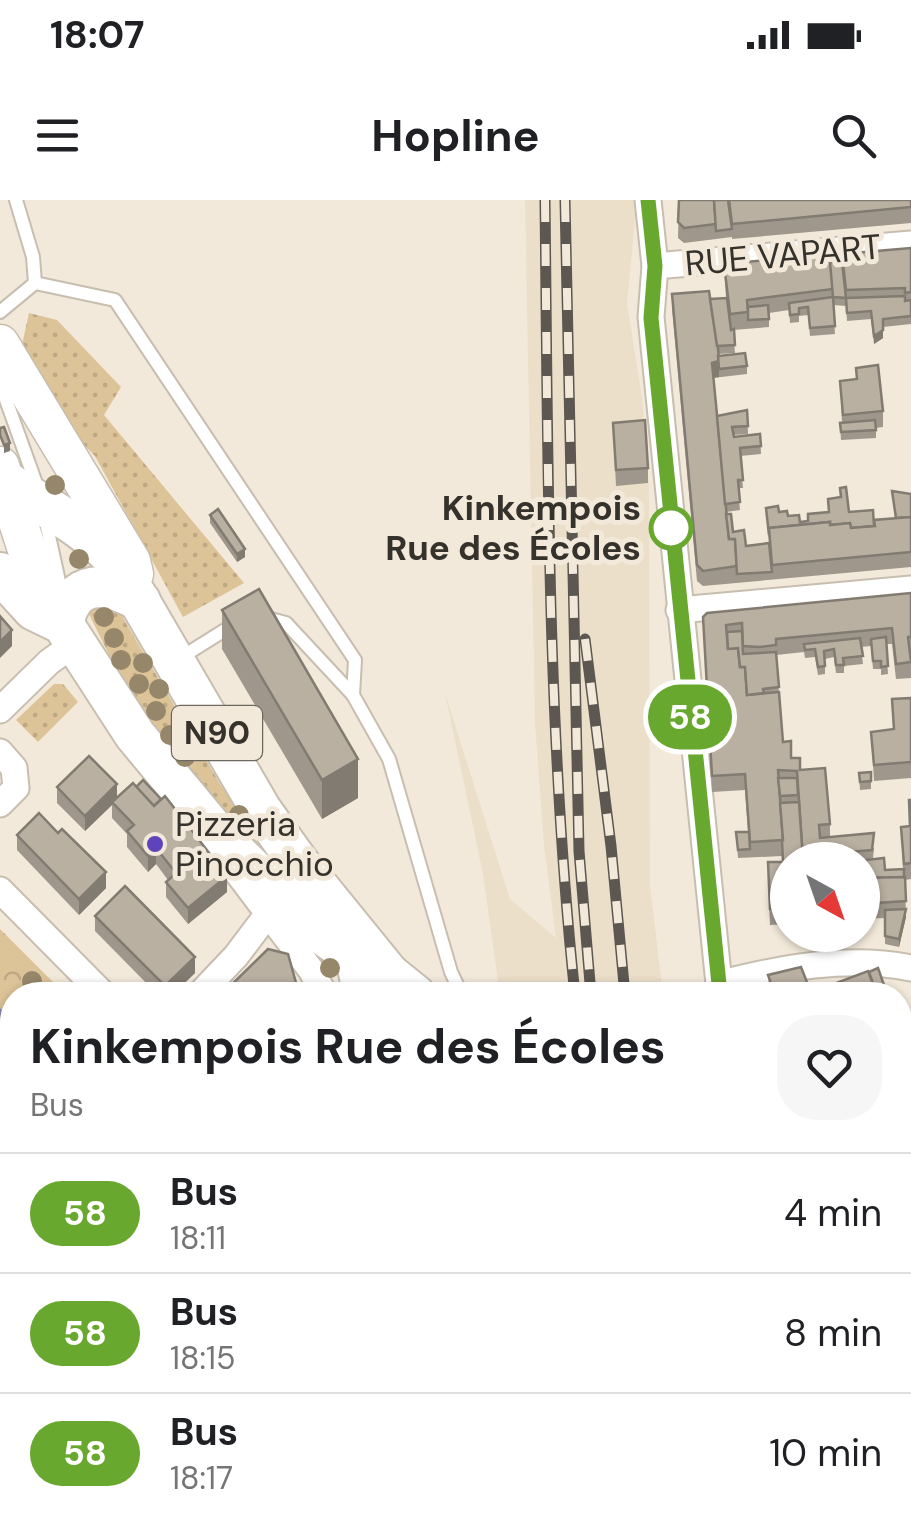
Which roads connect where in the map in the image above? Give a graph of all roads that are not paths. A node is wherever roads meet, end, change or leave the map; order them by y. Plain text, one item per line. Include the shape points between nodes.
1 (16, 200) edge
2 (648, 200) edge
3 (911, 244) edge
4 (655, 266) junction
5 (35, 282) junction
6 (0, 312) edge
7 (0, 344) edge
8 (0, 383) edge
9 (2, 475) edge
10 (42, 501) junction
11 (0, 572) edge
12 (911, 588) edge
13 (140, 601) junction
14 (679, 610) junction
15 (69, 634) junction
16 (174, 661) junction
17 (353, 695) junction
18 (0, 710) edge
19 (0, 752) edge
20 (0, 804) edge
21 (218, 835) junction
22 (0, 890) edge
23 (330, 902) junction
24 (267, 915) junction
25 (348, 952) junction
26 (911, 968) edge
27 (91, 982) edge
28 (211, 982) edge
29 (318, 982) edge
30 (380, 982) edge
31 (383, 982) edge
32 (456, 982) edge
33 (716, 982) edge
34 (753, 982) edge

1 - 5 lane
2 - 4 street
3 - 4 street, RUE VAPART
4 - 14 street via 651,318
5 - 6 lane
5 - 17 lane via 115,300 355,660
7 - 13 main road via 132,561
8 - 10 lane
9 - 10 main road, N90
9 - 15 main road via 28,556
10 - 13 main road, N90 via 97,540
10 - 15 lane
11 - 15 main road, N90 via 34,610
12 - 14 street
13 - 15 main road via 112,588 85,589 73,599
13 - 16 main road, N90
14 - 33 street
15 - 18 street
15 - 21 main road, N90 via 135,735
16 - 17 lane via 252,614 286,623
16 - 23 main road, N90 via 261,810
17 - 32 lane via 389,759
19 - 20 street via 14,768 16,788
21 - 24 street via 242,884
21 - 25 main road, N90 via 290,908
22 - 27 street
23 - 25 street
23 - 31 main road, N90
24 - 28 street
24 - 29 street
25 - 30 main road, N90
26 - 34 street via 817,964

